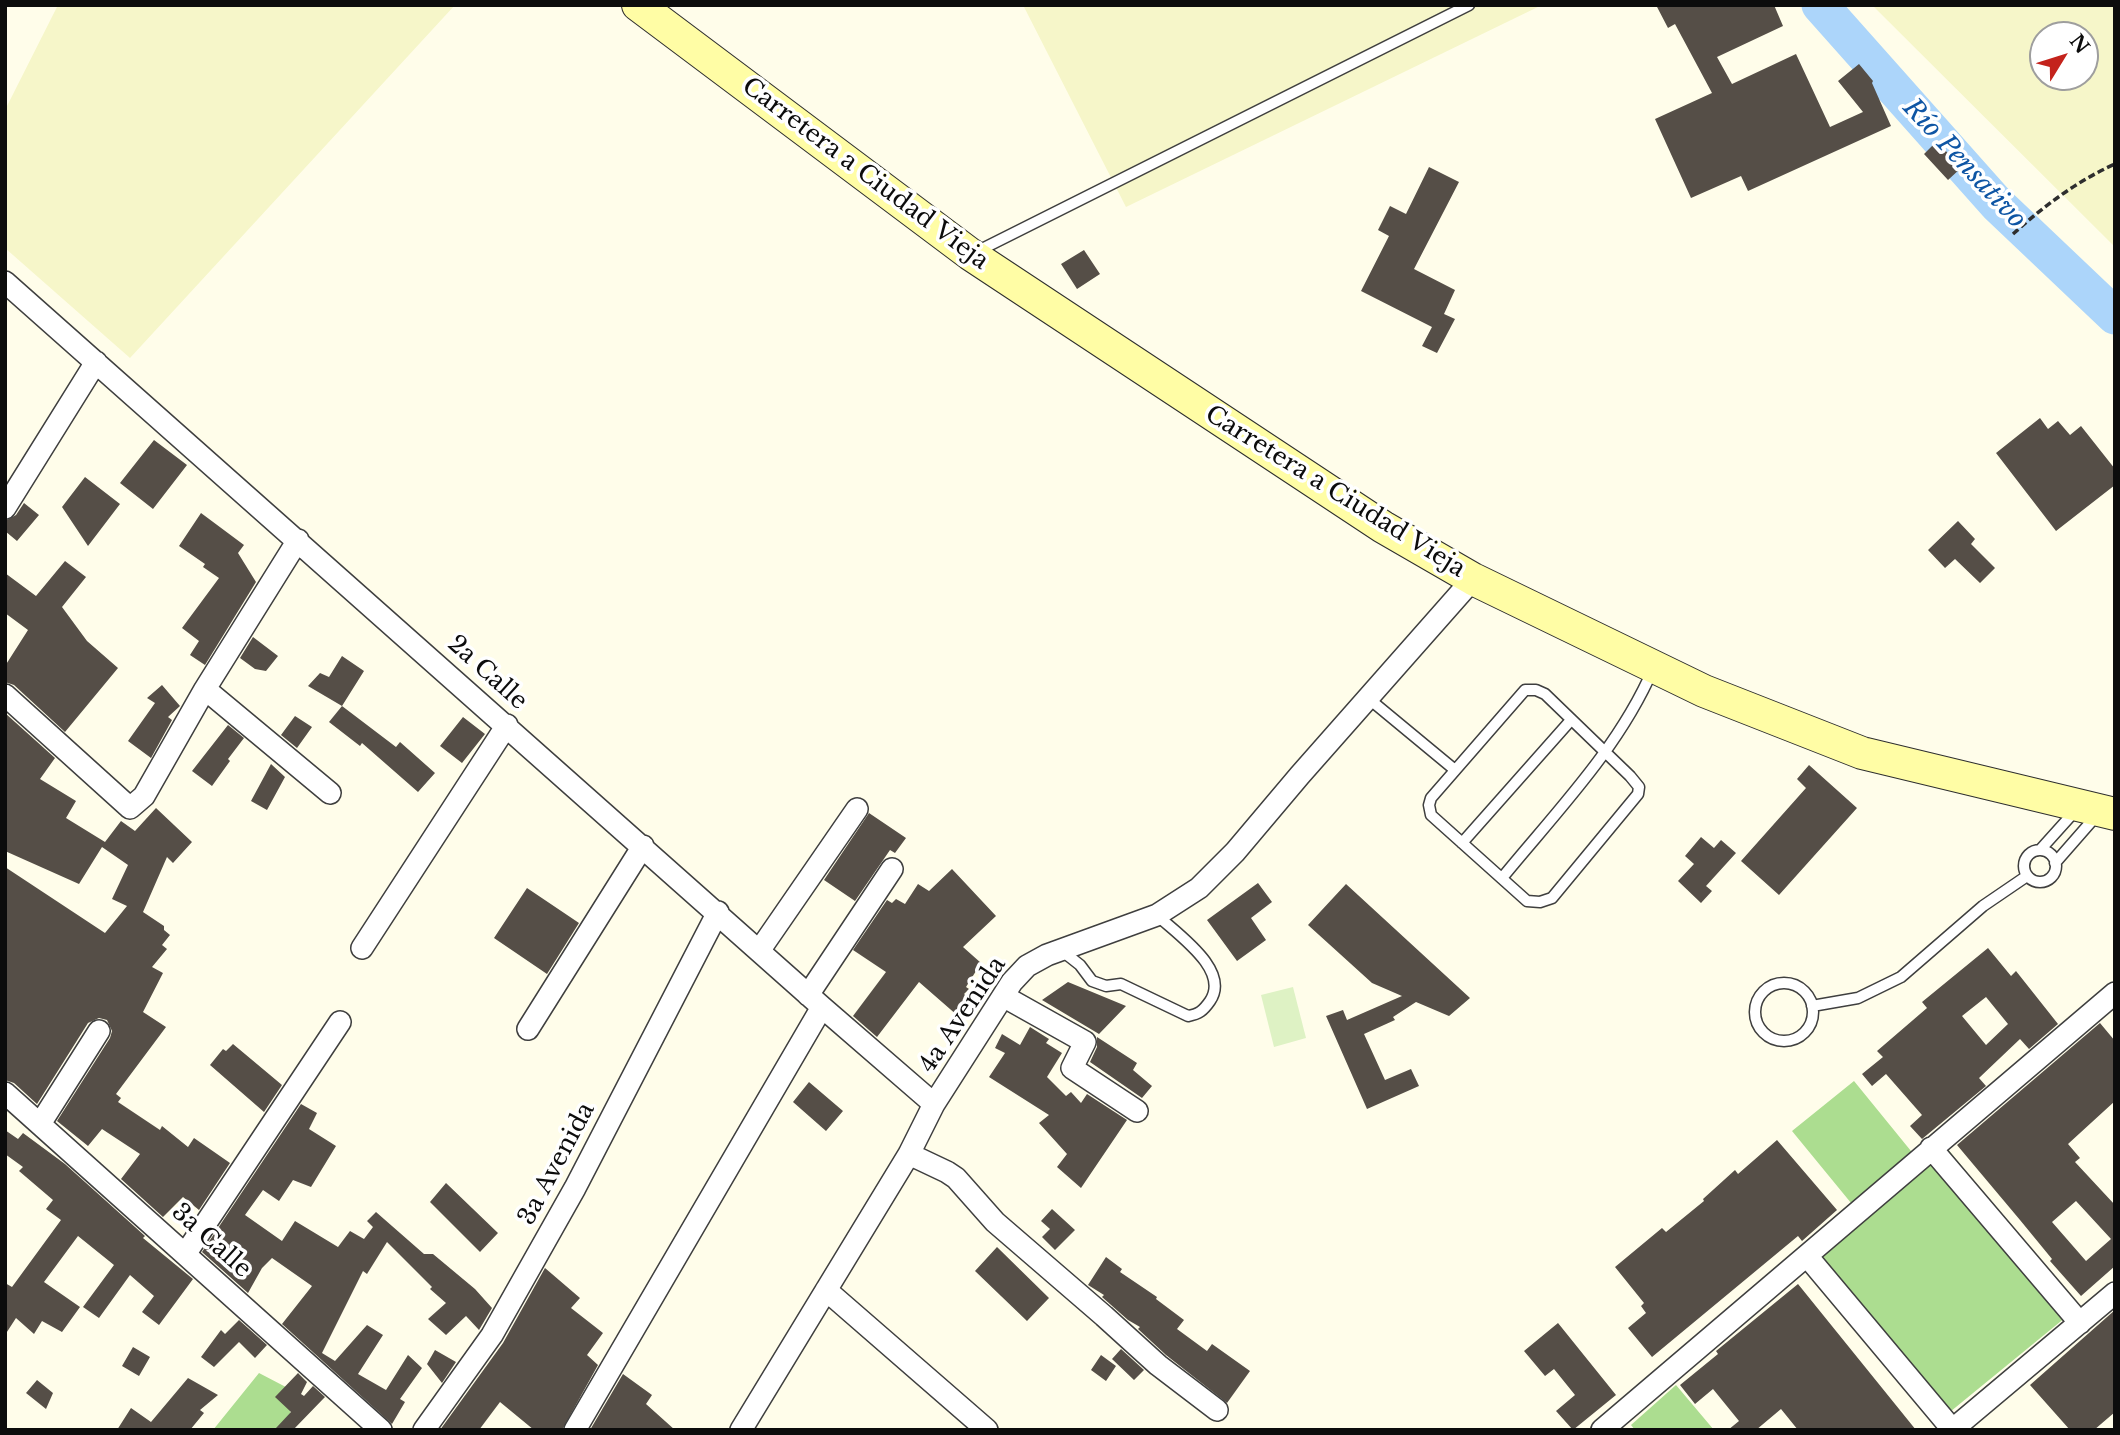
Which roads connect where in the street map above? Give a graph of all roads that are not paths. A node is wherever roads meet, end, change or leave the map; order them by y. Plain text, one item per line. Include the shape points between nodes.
1 (638, 5) edge
2 (1469, 5) edge
3 (970, 254) junction
4 (5, 282) edge
5 (96, 362) junction
6 (5, 508) edge
7 (298, 540) junction
8 (1473, 579) junction
9 (1654, 667) junction
10 (205, 689) junction
11 (5, 695) edge
12 (1368, 698) junction
13 (1571, 720) junction
14 (507, 725) junction
15 (1605, 752) junction
16 (1455, 770) junction
17 (330, 793) dead end
18 (857, 809) dead end
19 (2099, 810) edge
20 (1462, 843) junction
21 (643, 846) junction
22 (2040, 850) junction
23 (2055, 863) junction
24 (892, 869) dead end
25 (2027, 876) junction
26 (1502, 878) junction
27 (718, 912) junction
28 (1157, 915) junction
29 (362, 948) dead end
30 (1061, 950) junction
31 (760, 951) junction
32 (2115, 993) edge
33 (1003, 996) junction
34 (815, 1001) junction
35 (1812, 1006) junction
36 (340, 1022) dead end
37 (528, 1029) dead end
38 (99, 1031) dead end
39 (5, 1093) edge
40 (934, 1104) junction
41 (1137, 1111) dead end
42 (40, 1125) junction
43 (1931, 1148) junction
44 (909, 1154) junction
45 (186, 1253) junction
46 (1807, 1256) junction
47 (826, 1290) junction
48 (2115, 1293) edge
49 (2080, 1323) junction
50 (1217, 1410) dead end
51 (381, 1430) edge
52 (424, 1430) edge
53 (575, 1430) edge
54 (741, 1430) edge
55 (987, 1430) edge
56 (1602, 1430) edge
57 (1952, 1430) edge

1 - 3 main road, Carretera a Ciudad Vieja
2 - 3 lane
3 - 8 main road, Carretera a Ciudad Vieja via 1383,527
4 - 5 street, 2a Calle
5 - 6 street
5 - 7 street, 2a Calle
7 - 10 street
7 - 14 street, 2a Calle
8 - 9 main road, Carretera a Ciudad Vieja
8 - 12 street, 4a Avenida
9 - 15 lane via 1639,702
9 - 19 main road, Carretera a Ciudad Vieja via 1862,753
10 - 11 street via 144,796 131,808
10 - 17 street
12 - 16 lane
12 - 28 street, 4a Avenida via 1236,852 1199,888
13 - 15 lane
13 - 16 lane via 1545,694 1525,690
13 - 20 lane
14 - 21 street, 2a Calle
14 - 29 street
15 - 26 lane
15 - 26 lane via 1639,787 1638,794 1552,898 1527,901
16 - 20 lane via 1429,805 1430,815
18 - 31 street
19 - 22 lane
19 - 23 lane
20 - 26 lane
21 - 27 street, 2a Calle
21 - 37 street
22 - 23 lane
22 - 25 lane via 2024,863
23 - 25 lane via 2046,881
24 - 34 street
25 - 35 lane via 1983,906 1901,977 1858,998
27 - 31 street, 2a Calle
27 - 52 street, 3a Avenida via 575,1188 492,1335
28 - 30 street, 4a Avenida
28 - 30 lane via 1208,963 1214,977 1215,994 1199,1014 1188,1016 1121,984 1092,981
30 - 33 street, 4a Avenida via 1027,965
31 - 34 street, 2a Calle
32 - 43 street
33 - 40 street, 4a Avenida
33 - 41 street via 1085,1042 1072,1068
34 - 40 street, 2a Calle
34 - 53 street
35 - 35 lane via 1795,985 1777,984 1761,993 1755,1019 1764,1035 1790,1041 1811,1024
36 - 45 street
38 - 42 street
39 - 42 street, 3a Calle
40 - 44 street, 4a Avenida
42 - 45 street, 3a Calle
43 - 46 street
43 - 49 street
44 - 47 street, 4a Avenida
44 - 50 street via 956,1178 995,1222 1158,1365
45 - 51 street, 3a Calle
46 - 56 street
46 - 57 street
47 - 54 street, 4a Avenida
47 - 55 street
48 - 49 street
49 - 57 street

